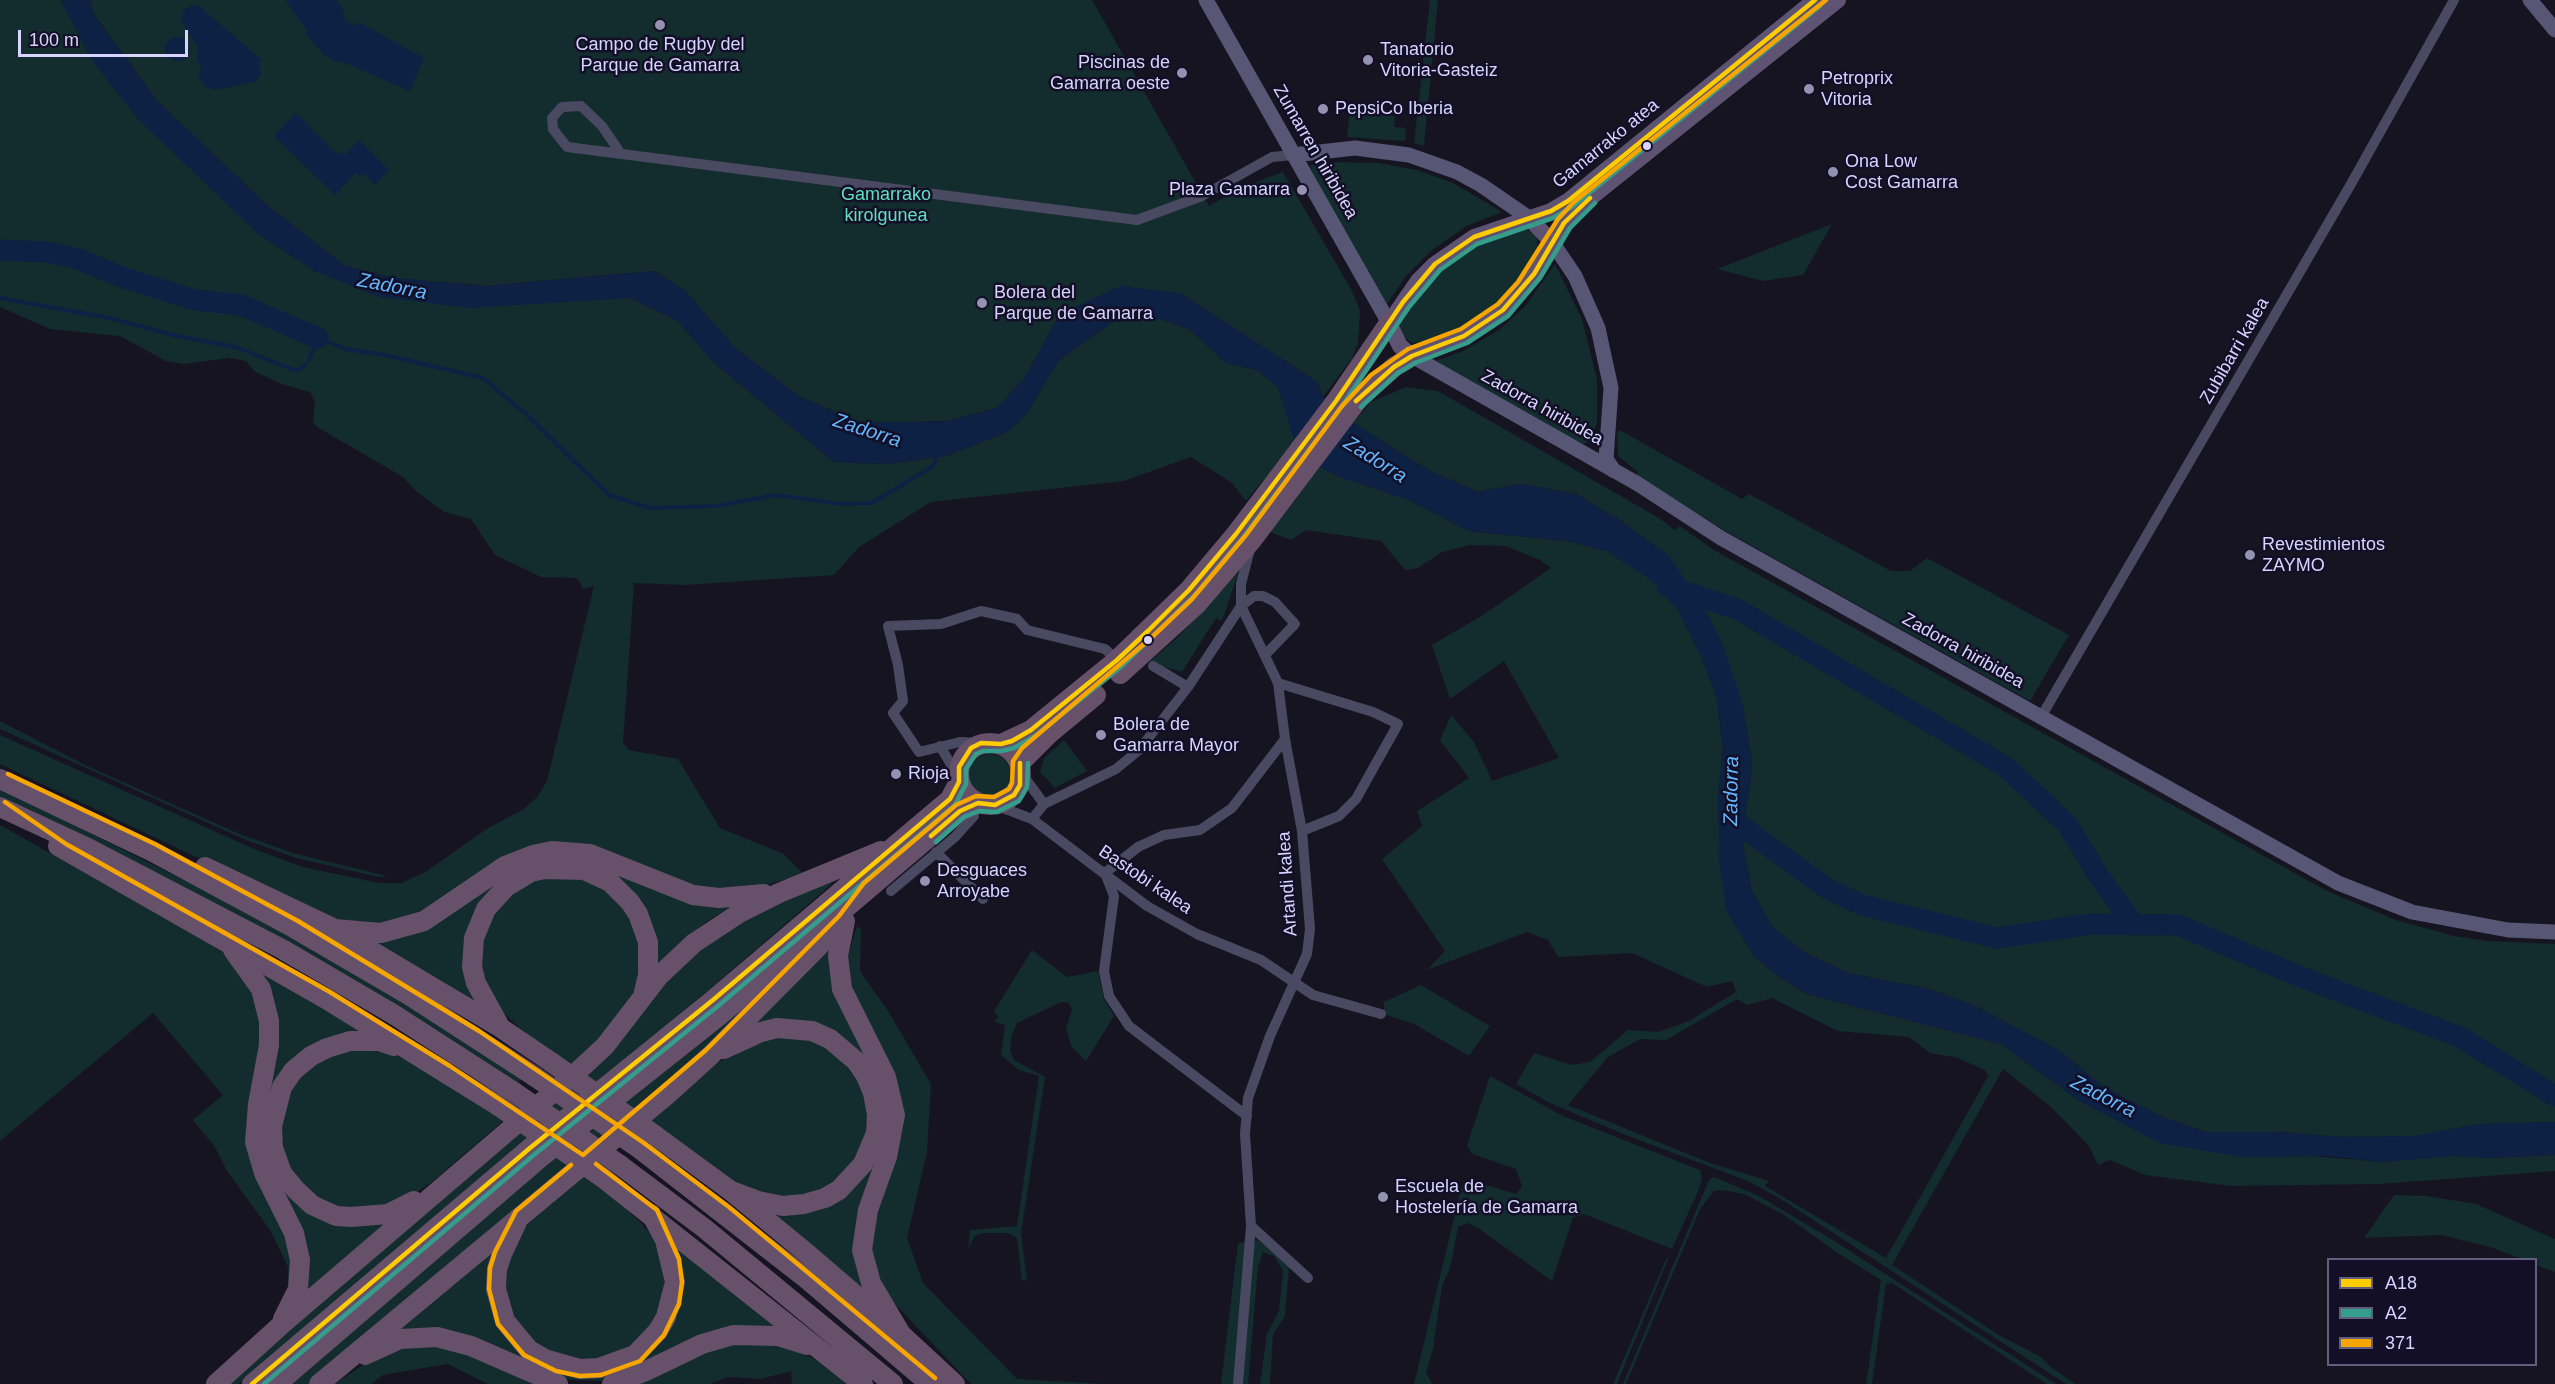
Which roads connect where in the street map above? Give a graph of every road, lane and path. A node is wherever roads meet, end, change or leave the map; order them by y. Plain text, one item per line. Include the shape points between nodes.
1 (1206, 0) edge
2 (1815, 0) edge
3 (1838, 0) edge
4 (2454, 0) edge
5 (2530, 0) edge
6 (2555, 30) edge
7 (621, 154) junction
8 (1293, 155) junction
9 (1529, 219) junction
10 (1552, 242) junction
11 (1389, 323) junction
12 (1412, 356) junction
13 (1342, 406) junction
14 (1606, 436) junction
15 (1581, 453) junction
16 (1614, 471) junction
17 (1262, 513) junction
18 (1252, 540) junction
19 (1241, 606) junction
20 (1265, 655) junction
21 (1114, 656) junction
22 (1153, 666) dead end
23 (1278, 683) junction
24 (1188, 687) junction
25 (2041, 717) junction
26 (1285, 739) junction
27 (981, 743) junction
28 (1001, 744) junction
29 (940, 746) junction
30 (1021, 769) junction
31 (0, 779) edge
32 (959, 780) junction
33 (982, 804) junction
34 (1044, 804) junction
35 (1, 807) edge
36 (1032, 819) junction
37 (1302, 831) junction
38 (897, 844) junction
39 (151, 851) junction
40 (936, 852) junction
41 (1105, 873) junction
42 (869, 890) junction
43 (891, 891) dead end
44 (779, 893) junction
45 (983, 899) dead end
46 (845, 921) junction
47 (335, 929) junction
48 (2555, 932) edge
49 (227, 943) junction
50 (1295, 982) junction
51 (642, 997) junction
52 (1381, 1014) dead end
53 (501, 1028) junction
54 (411, 1051) junction
55 (711, 1055) junction
56 (1247, 1116) junction
57 (440, 1188) junction
58 (731, 1191) junction
59 (651, 1214) junction
60 (522, 1215) junction
61 (1251, 1226) junction
62 (1308, 1278) dead end
63 (280, 1326) junction
64 (901, 1334) junction
65 (821, 1350) junction
66 (336, 1370) junction
67 (216, 1384) edge
68 (252, 1384) edge
69 (277, 1384) edge
70 (319, 1384) edge
71 (558, 1384) edge
72 (612, 1384) edge
73 (863, 1384) edge
74 (893, 1384) edge
75 (930, 1384) edge
76 (955, 1384) edge
77 (1238, 1384) edge

1 - 8 main road, Zumarren hiribidea
2 - 9 main road, Gamarrako atea via 1568,201
3 - 10 main road, Gamarrako atea via 1579,207
4 - 25 street, Zubibarri kalea
5 - 6 main road
7 - 7 street via 602,126 581,106 562,107 552,118 553,129 567,147
7 - 8 street via 1137,220 1203,196 1272,157
8 - 9 main road via 1355,148 1408,155 1473,181
8 - 11 main road, Zumarren hiribidea
9 - 10 main road
9 - 11 main road, Gamarrako atea via 1485,232 1457,247 1418,281
10 - 12 main road, Gamarrako atea via 1524,287 1503,310 1464,336
10 - 14 main road via 1575,276 1598,328 1611,388
11 - 12 main road, Zadorra hiribidea via 1400,346
11 - 13 highway
12 - 13 highway
12 - 15 main road, Zadorra hiribidea
13 - 17 highway
14 - 15 main road via 1590,451
14 - 16 main road via 1606,459
15 - 16 main road, Zadorra hiribidea
16 - 25 main road, Zadorra hiribidea via 1721,538
17 - 18 highway
17 - 21 highway via 1189,590
18 - 19 street, Artandi kalea via 1241,584
18 - 30 highway via 1189,612 1050,733
19 - 20 street, Artandi kalea
19 - 20 street via 1254,596 1263,596 1275,602 1295,624
19 - 24 street
20 - 23 street, Artandi kalea
21 - 28 highway via 1031,730
21 - 29 street via 1105,649 1028,630 1017,619 981,611 941,624 888,626 903,701 893,713 919,752
22 - 24 street
23 - 26 street, Artandi kalea
23 - 37 street via 1373,712 1398,724 1356,799 1339,816
24 - 34 street via 1139,750 1116,769
25 - 48 main road, Zadorra hiribidea via 2310,868 2381,902 2461,923
26 - 37 street, Artandi kalea
26 - 41 street via 1232,808 1200,830 1164,835 1138,847
27 - 28 highway
27 - 29 street
27 - 32 highway via 964,757
28 - 30 highway via 1016,755
29 - 32 street
30 - 33 highway via 1014,795
30 - 34 street
31 - 39 highway
32 - 33 highway via 966,794
32 - 38 highway via 950,799
33 - 36 street, Bastobi kalea
33 - 40 street via 955,837
33 - 42 highway via 960,811
34 - 36 street
35 - 49 highway via 62,850
35 - 74 highway, bridge via 282,949 514,1092 723,1243
36 - 41 street, Bastobi kalea
37 - 50 street, Artandi kalea via 1310,929 1307,954
38 - 44 highway
38 - 68 highway
39 - 47 highway via 185,858
39 - 75 highway, bridge via 409,995 534,1076 640,1149 803,1276
40 - 43 street
40 - 45 street
41 - 50 street, Bastobi kalea via 1157,912 1197,934 1261,960
41 - 56 street via 1114,896 1104,971 1109,996 1129,1026
42 - 46 highway
42 - 69 highway via 540,1158
44 - 47 highway via 719,898 693,895 590,854 552,851 505,866 424,921 381,933
44 - 51 highway via 694,943
46 - 55 highway
46 - 64 highway via 838,956 842,989 886,1077 895,1115 887,1157 868,1210 862,1250 871,1283
47 - 53 highway
49 - 54 highway
49 - 63 highway via 261,989 269,1021 255,1142 264,1173 294,1233 300,1260 298,1289
50 - 52 street, Bastobi kalea via 1313,995
50 - 56 street, Artandi kalea via 1270,1036 1248,1098
51 - 53 highway via 648,975 648,942 630,902 610,882 584,870 544,869 506,887 486,909 474,938 472,968 476,983
51 - 57 highway via 605,1046
53 - 58 highway, bridge
54 - 57 highway via 379,1041 350,1041 311,1056 282,1087 272,1126 273,1148 282,1173 296,1190 312,1205 336,1216 388,1214
54 - 59 highway, bridge via 497,1105
55 - 58 highway via 761,1032 786,1028 812,1031 830,1039 856,1061 873,1093 877,1115 876,1133 863,1164 839,1190 825,1198 783,1206
55 - 60 highway
56 - 61 street, Artandi kalea
57 - 63 highway
58 - 64 highway
59 - 60 highway via 664,1240 675,1282 666,1317 635,1354 599,1368 580,1369 551,1362 529,1350 505,1321 496,1289 497,1269
59 - 65 highway
60 - 66 highway
61 - 62 street
61 - 77 street, Artandi kalea
63 - 67 highway
64 - 76 highway
65 - 72 highway via 778,1336 733,1335 702,1344
65 - 73 highway
66 - 70 highway
66 - 71 highway via 400,1339 437,1336 471,1346

